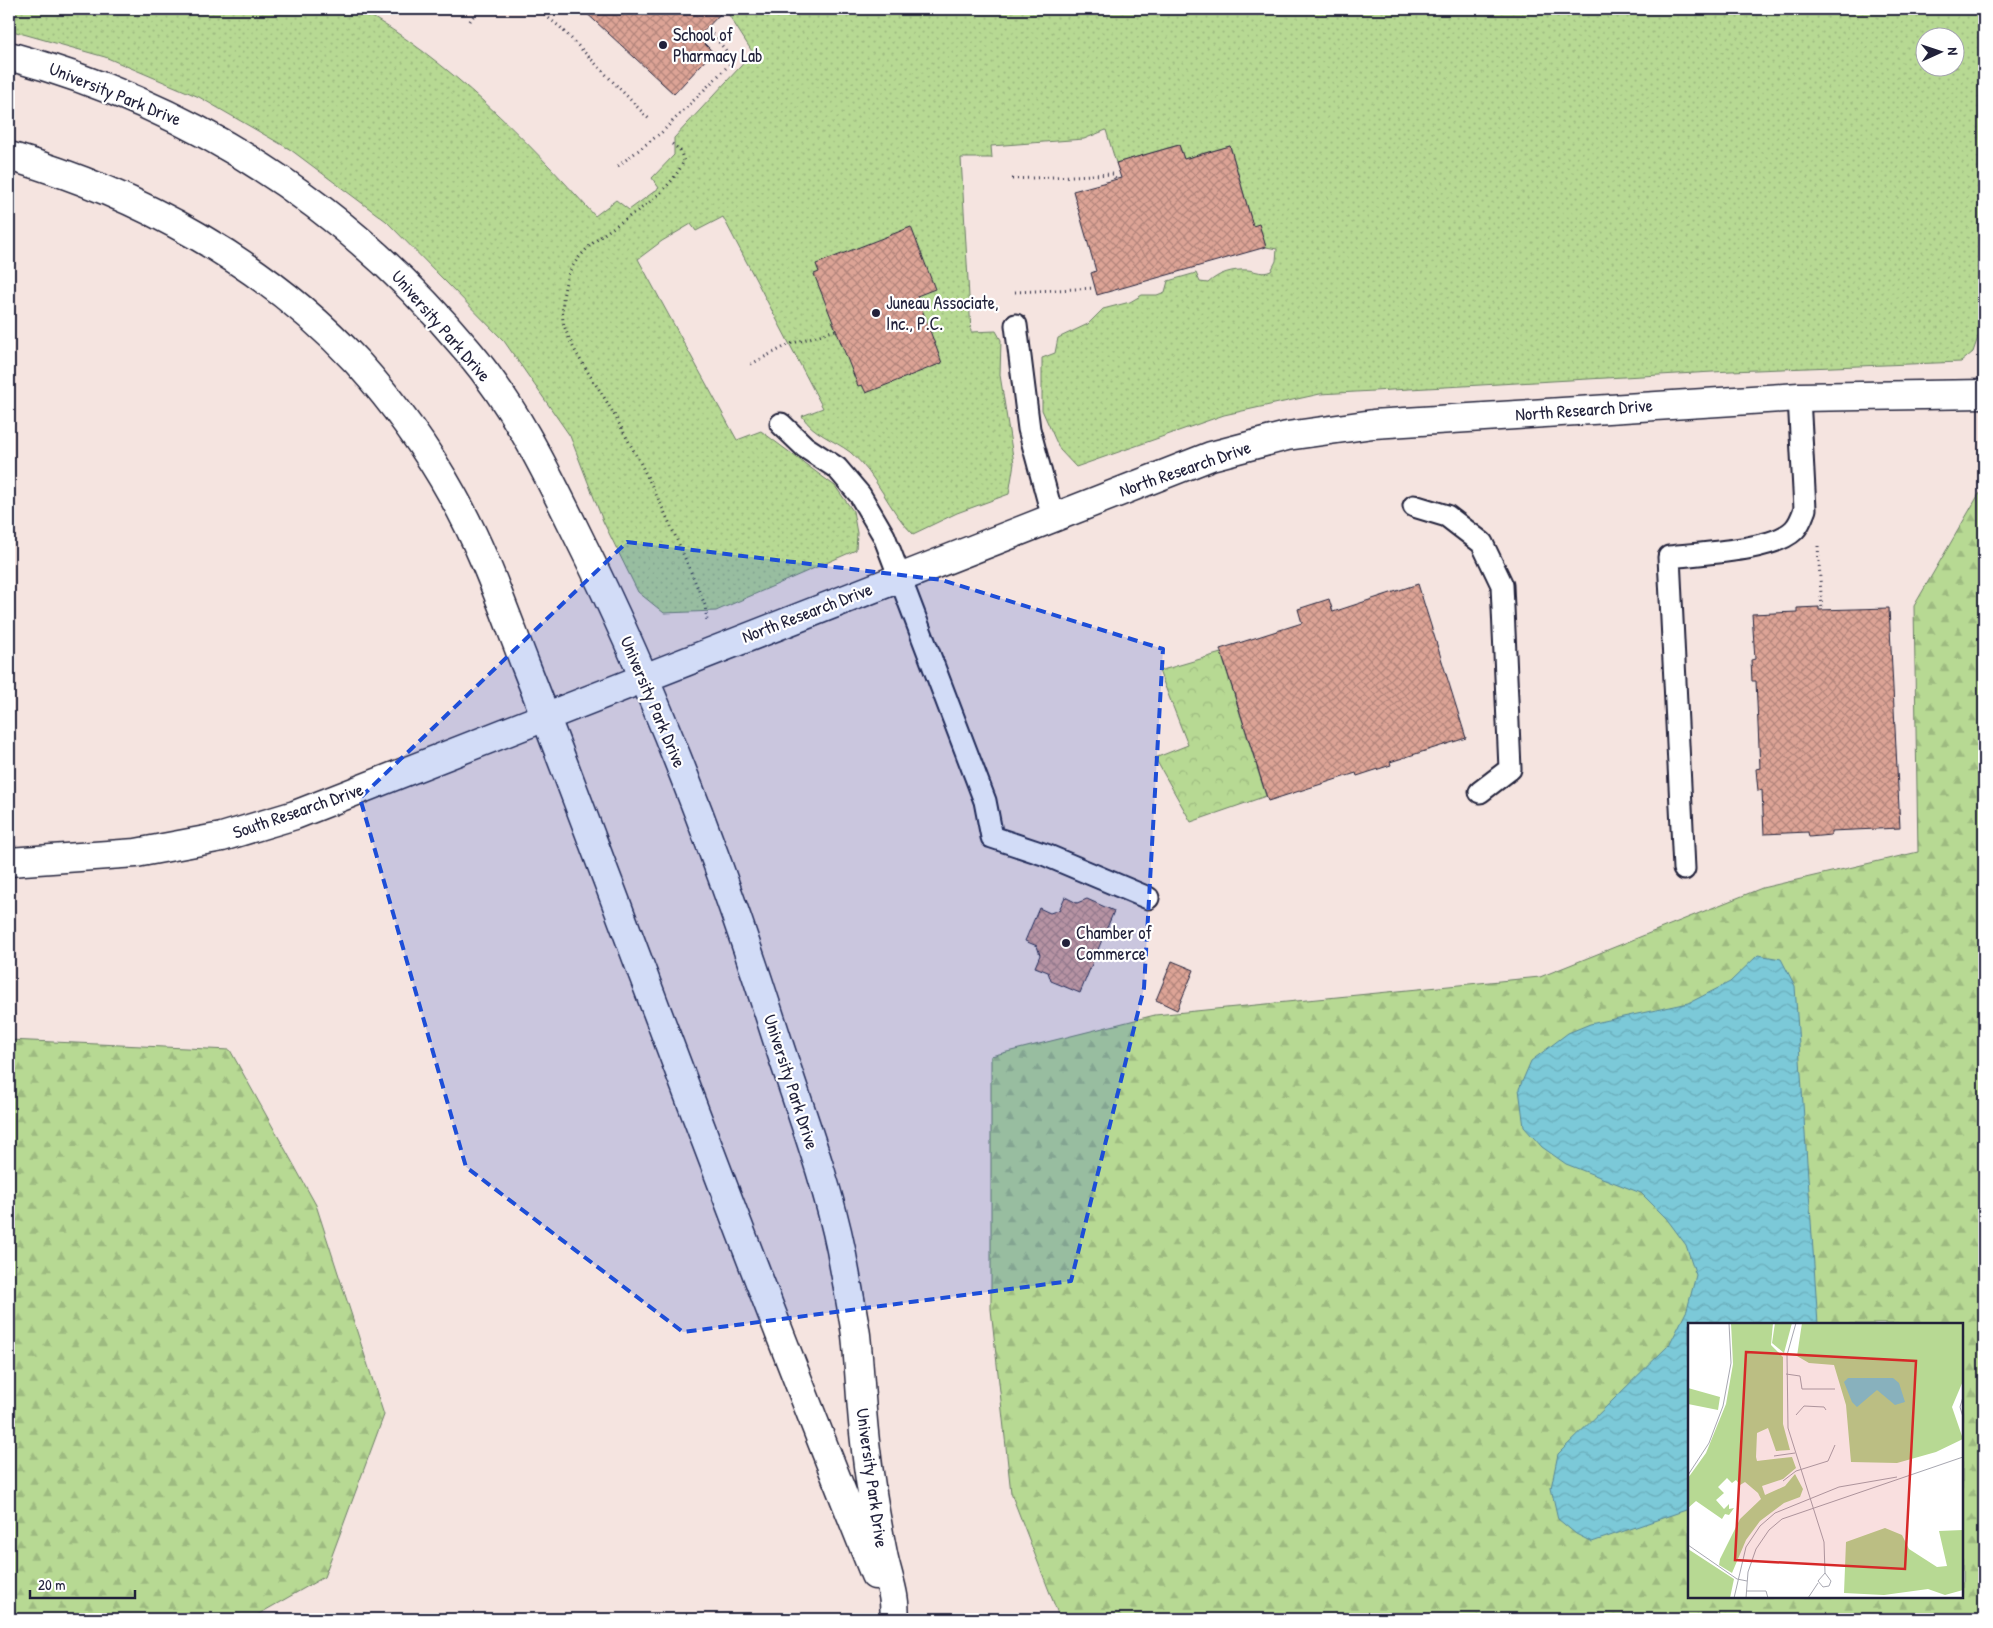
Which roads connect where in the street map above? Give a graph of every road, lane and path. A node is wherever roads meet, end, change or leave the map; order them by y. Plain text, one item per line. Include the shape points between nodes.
1 (478, 9) edge
2 (537, 9) edge
3 (470, 21) dead end
4 (707, 28) dead end
5 (9, 56) edge
6 (650, 120) dead end
7 (672, 144) dead end
8 (9, 156) edge
9 (618, 166) dead end
10 (1012, 179) dead end
11 (1115, 179) dead end
12 (1095, 288) dead end
13 (1015, 292) dead end
14 (1016, 325) dead end
15 (836, 330) dead end
16 (751, 364) dead end
17 (1984, 394) edge
18 (1799, 397) junction
19 (781, 424) dead end
20 (1414, 506) dead end
21 (1053, 518) junction
22 (1800, 522) junction
23 (901, 577) junction
24 (1822, 610) dead end
25 (707, 621) dead end
26 (644, 677) junction
27 (545, 716) junction
28 (1480, 792) dead end
29 (9, 862) edge
30 (1684, 869) dead end
31 (1148, 898) dead end
32 (894, 1619) edge

1 - 3 path
2 - 6 path via 560,27
4 - 9 path via 734,60 662,132
5 - 26 street, University Park Drive via 102,86 196,128 262,165 338,221 409,284 471,354 526,431
7 - 25 path via 680,150 684,161 677,176 657,197 586,249 570,271 563,300 563,323 576,354 642,466 705,605
8 - 27 street, University Park Drive via 117,195 184,228 232,257 303,310 357,363 414,433 454,497 486,565
10 - 11 path via 1113,174
12 - 13 path
14 - 21 lane via 1029,429
15 - 16 path via 790,344
17 - 18 street, North Research Drive
18 - 21 street, North Research Drive via 1374,424 1287,436 1210,456
18 - 22 lane via 1805,509
19 - 23 lane via 805,446 838,468 860,495 884,536
20 - 28 lane via 1447,516 1482,543 1502,585 1510,769
21 - 23 street, North Research Drive
22 - 24 path via 1818,542
22 - 30 lane via 1794,530 1767,544 1669,557
23 - 26 street, North Research Drive
23 - 31 lane via 985,801 992,837 1046,855
26 - 27 street, North Research Drive
26 - 32 street, University Park Drive via 750,952 840,1244 855,1332 866,1450 896,1610
27 - 29 street, South Research Drive via 295,816 222,837 136,853
27 - 32 street, University Park Drive via 790,1364

